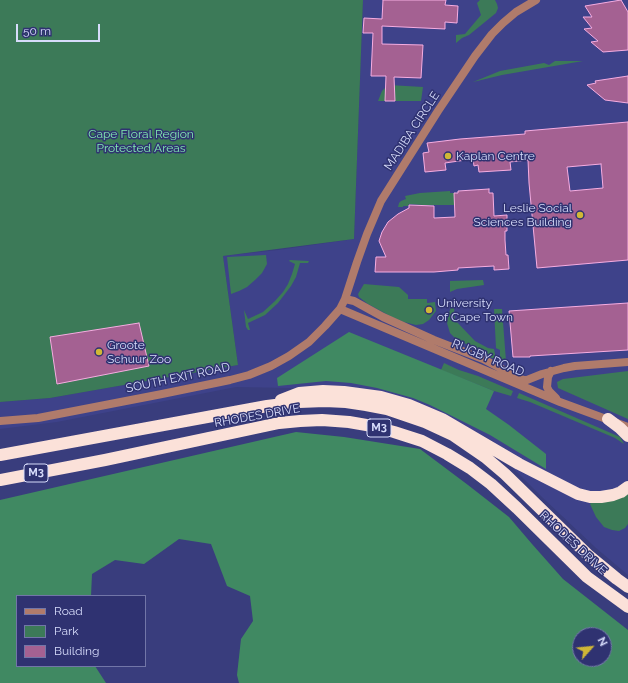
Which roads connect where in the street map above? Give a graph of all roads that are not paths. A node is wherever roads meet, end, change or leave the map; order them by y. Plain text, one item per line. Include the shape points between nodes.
1 (536, 0) edge
2 (345, 299) junction
3 (340, 309) junction
4 (628, 362) edge
5 (552, 371) junction
6 (560, 402) junction
7 (267, 406) junction
8 (608, 419) junction
9 (0, 421) edge
10 (628, 427) edge
11 (628, 436) edge
12 (0, 455) edge
13 (0, 480) edge
14 (628, 487) edge
15 (628, 586) edge
16 (628, 607) edge

1 - 2 street, MADIBA CIRCLE via 516,12 492,34 422,136 381,201 356,262
2 - 3 street, MADIBA CIRCLE
2 - 5 street, RUGBY ROAD via 434,340 483,359 520,380 528,380
3 - 6 street, RUGBY ROAD
3 - 9 street, SOUTH EXIT ROAD via 300,349 249,375 38,418
4 - 5 street, RUGBY ROAD via 575,366
5 - 6 street via 548,377 547,387
6 - 8 street, RUGBY ROAD
7 - 12 highway, RHODES DRIVE / M3
7 - 14 highway via 299,393 344,392 381,397 442,419 519,464 578,494 601,497 613,495
7 - 15 highway, RHODES DRIVE / M3 via 299,402 346,402 387,409 438,427 485,457 589,556
8 - 10 street, RUGBY ROAD
8 - 11 highway
13 - 16 highway, RHODES DRIVE / M3 via 279,423 322,420 372,426 422,441 470,468 512,503 587,577

